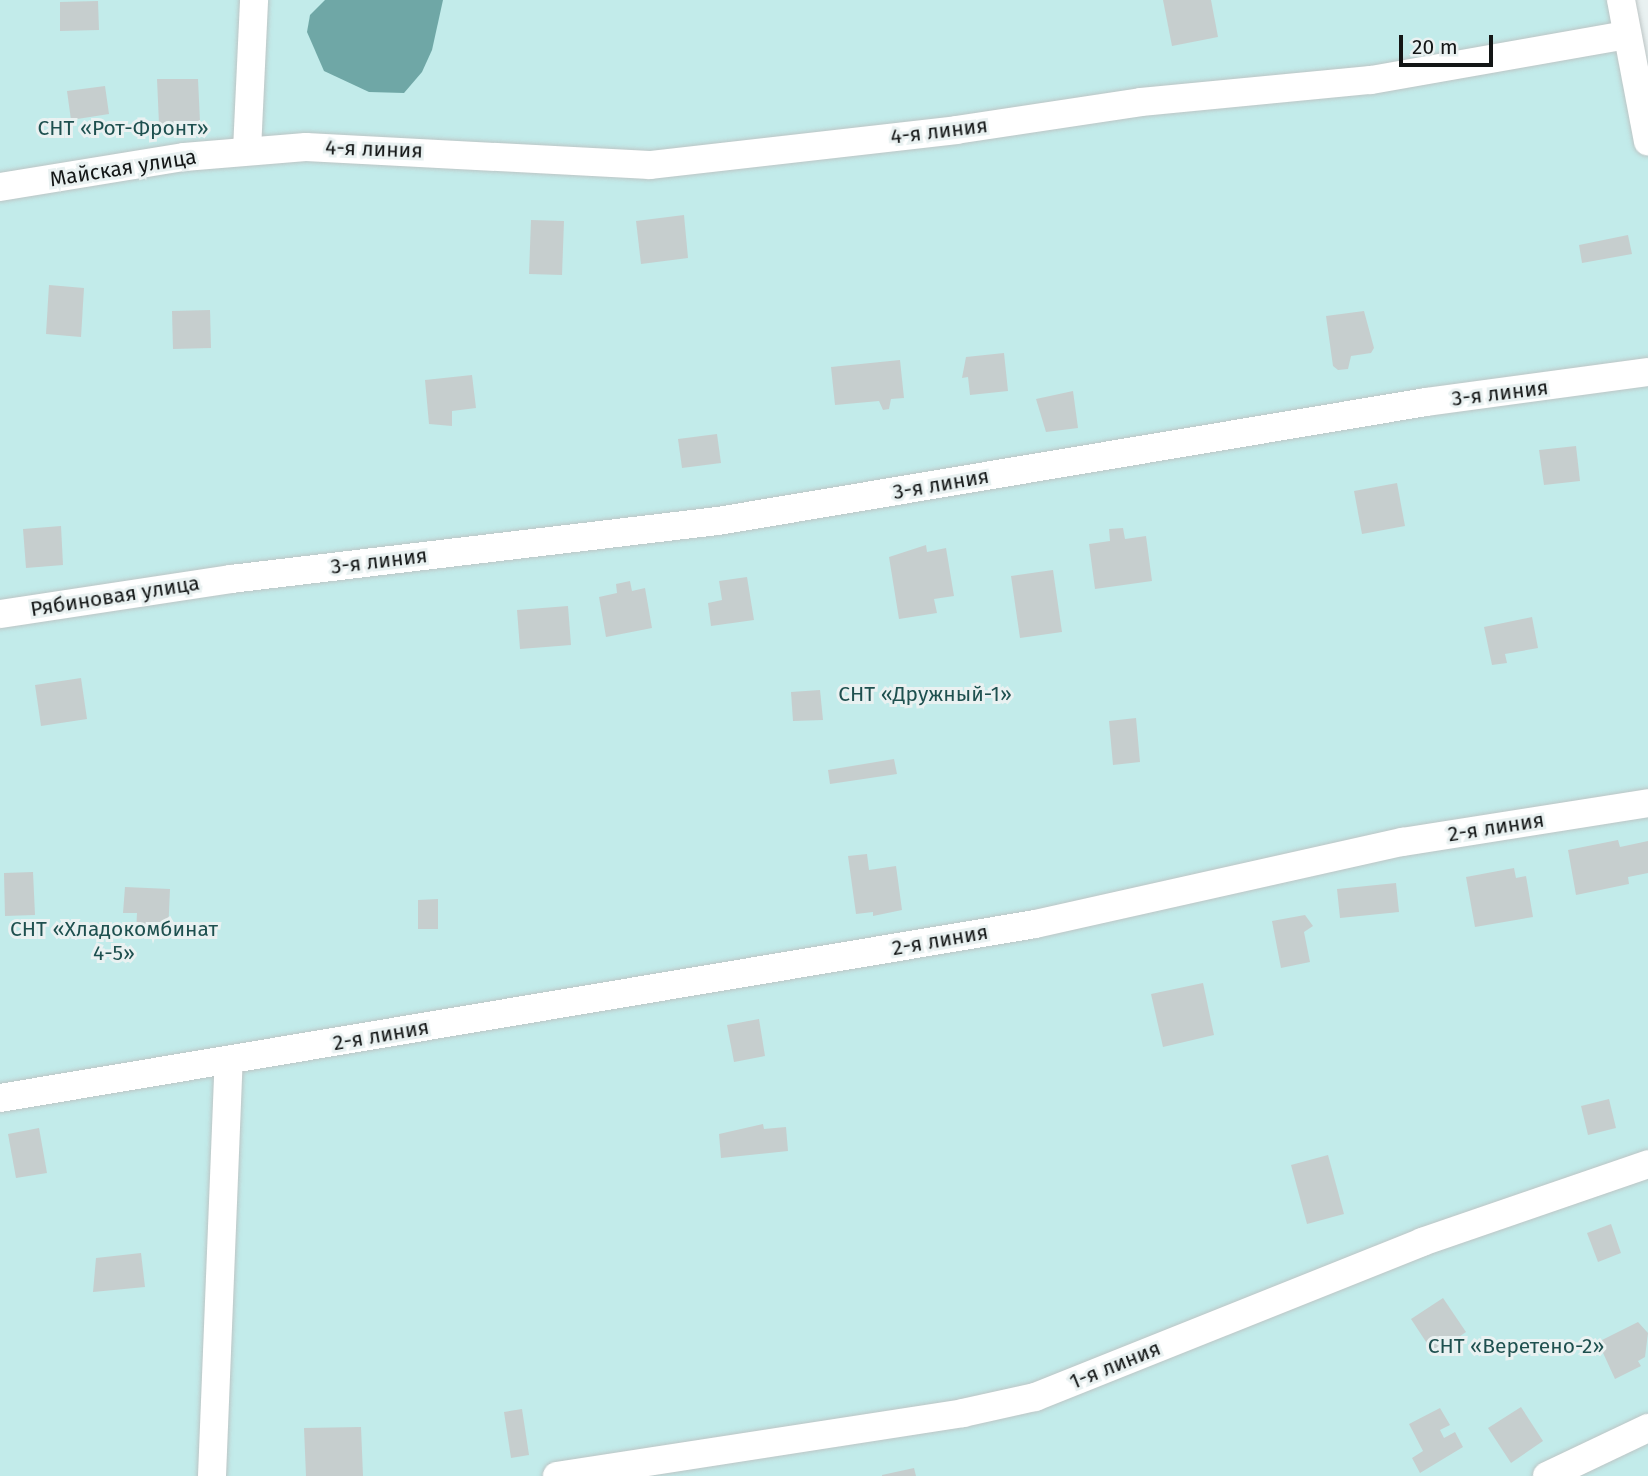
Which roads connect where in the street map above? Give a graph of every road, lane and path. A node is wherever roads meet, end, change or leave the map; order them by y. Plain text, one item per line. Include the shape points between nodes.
1 (254, 0) edge
2 (1621, 0) edge
3 (1626, 35) junction
4 (1648, 141) edge
5 (247, 150) junction
6 (0, 187) edge
7 (1648, 372) edge
8 (231, 579) joint
9 (0, 614) edge
10 (1648, 803) edge
11 (229, 1061) junction
12 (0, 1098) edge
13 (1648, 1164) edge
14 (1648, 1428) edge
15 (212, 1476) edge
16 (557, 1476) edge
17 (1547, 1476) edge

1 - 5 street
2 - 3 street
3 - 4 street
3 - 5 street, 4-я линия via 1371,80 1141,102 956,130 650,165 401,149
5 - 6 street, Майская улица
7 - 8 street, 3-я линия via 1426,402 718,522
8 - 9 street, Рябиновая улица
10 - 11 street, 2-я линия via 1403,842 1035,924
11 - 12 street, 2-я линия
11 - 15 street
13 - 16 street, 1-я линия via 1422,1242 1035,1397
14 - 17 street

